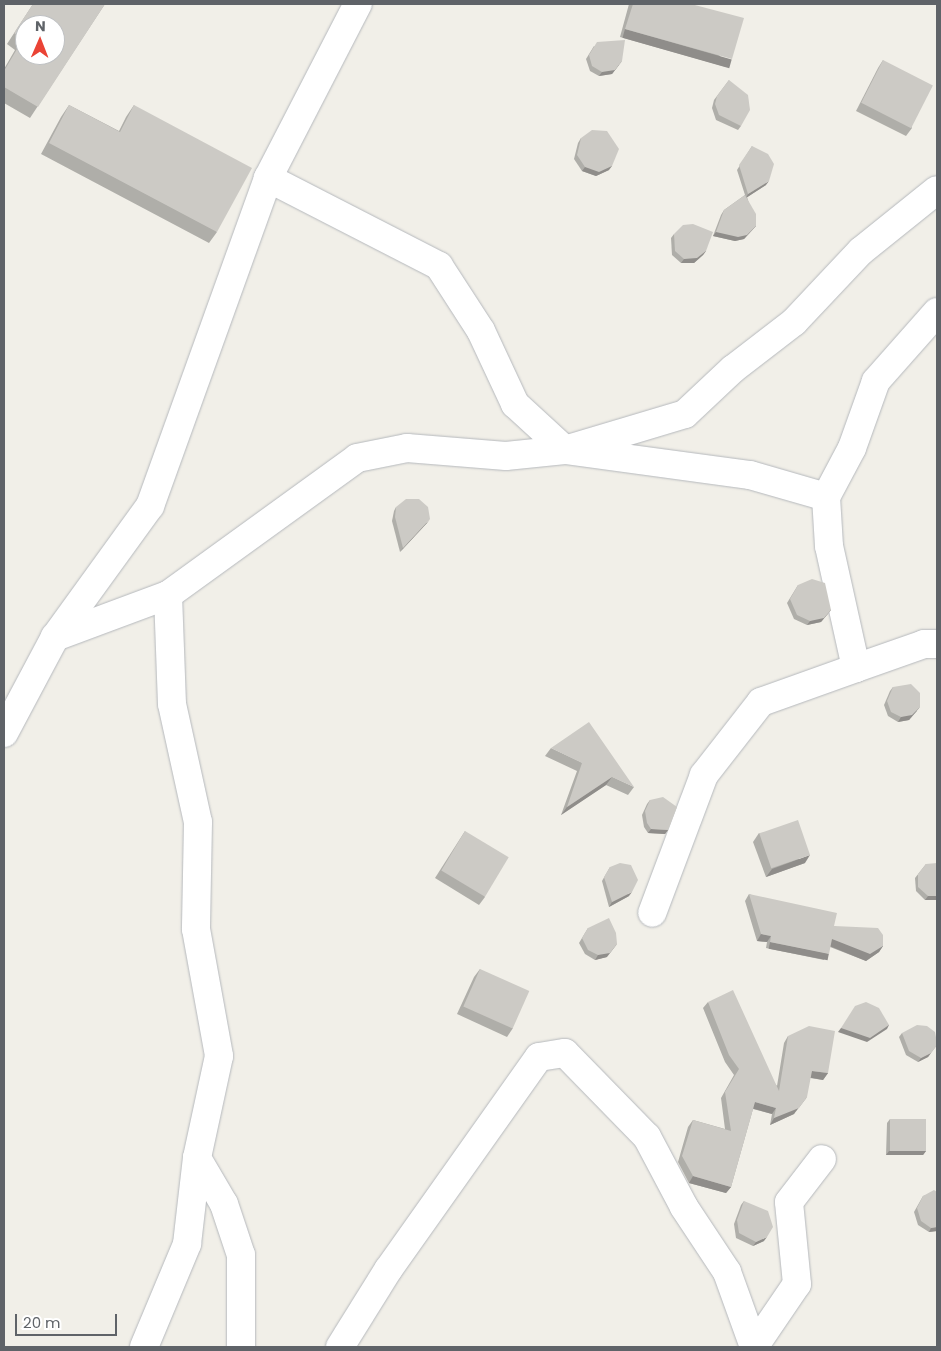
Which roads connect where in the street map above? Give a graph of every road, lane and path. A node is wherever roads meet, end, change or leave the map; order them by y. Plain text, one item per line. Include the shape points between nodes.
1 (358, 4) edge
2 (268, 178) junction
3 (937, 190) edge
4 (937, 312) edge
5 (565, 450) junction
6 (826, 497) junction
7 (168, 595) junction
8 (55, 637) junction
9 (937, 644) edge
10 (856, 668) junction
11 (4, 733) edge
12 (652, 913) dead end
13 (197, 1158) junction
14 (822, 1159) dead end
15 (144, 1347) edge
16 (241, 1347) edge
17 (340, 1347) edge
18 (754, 1347) edge

1 - 2 street
2 - 5 street via 439,266 481,331 515,404
2 - 8 street via 150,506
3 - 5 street via 861,251 794,322 733,369 685,414
4 - 6 street via 876,382 852,448
5 - 6 street via 750,475
5 - 7 street via 506,456 408,448 357,458
6 - 10 street via 829,546
7 - 8 street
7 - 13 street via 172,704 198,822 196,930 219,1056
8 - 11 street
9 - 10 street via 924,644
10 - 12 street via 761,702 704,775
13 - 15 street via 188,1244
13 - 16 street via 224,1204 241,1255
14 - 18 street via 789,1202 797,1284
17 - 18 street via 388,1270 539,1057 565,1053 647,1137 684,1207 727,1272

